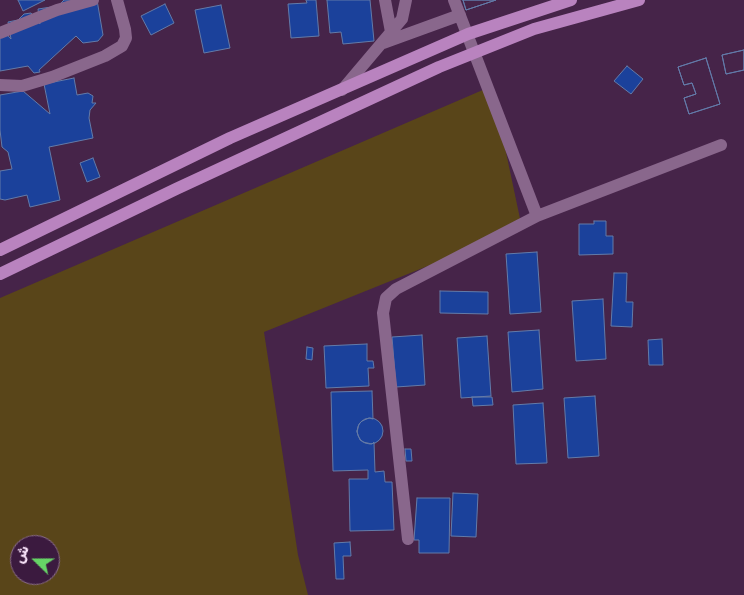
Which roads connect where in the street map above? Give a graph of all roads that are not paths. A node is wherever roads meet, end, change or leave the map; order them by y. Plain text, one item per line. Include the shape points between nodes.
1 (93, 0) edge
2 (116, 0) edge
3 (385, 0) edge
4 (406, 0) edge
5 (454, 0) edge
6 (571, 0) edge
7 (639, 0) edge
8 (537, 6) edge
9 (460, 15) junction
10 (391, 32) junction
11 (0, 33) edge
12 (468, 34) junction
13 (383, 42) junction
14 (475, 52) junction
15 (0, 85) edge
16 (342, 90) junction
17 (721, 145) dead end
18 (537, 216) junction
19 (0, 250) edge
20 (0, 274) edge
21 (408, 539) dead end

1 - 11 street via 57,10
2 - 15 street via 125,28 126,38 122,46 52,77 22,86
3 - 10 street
4 - 10 street via 403,17
5 - 9 street
6 - 8 main road
7 - 14 main road via 534,29
8 - 12 main road
9 - 12 street
9 - 13 street
10 - 13 street
12 - 14 street
12 - 16 main road
13 - 16 street
14 - 18 street
14 - 20 main road
16 - 19 main road via 230,138
17 - 18 street
18 - 21 street via 396,289 386,298 383,313

